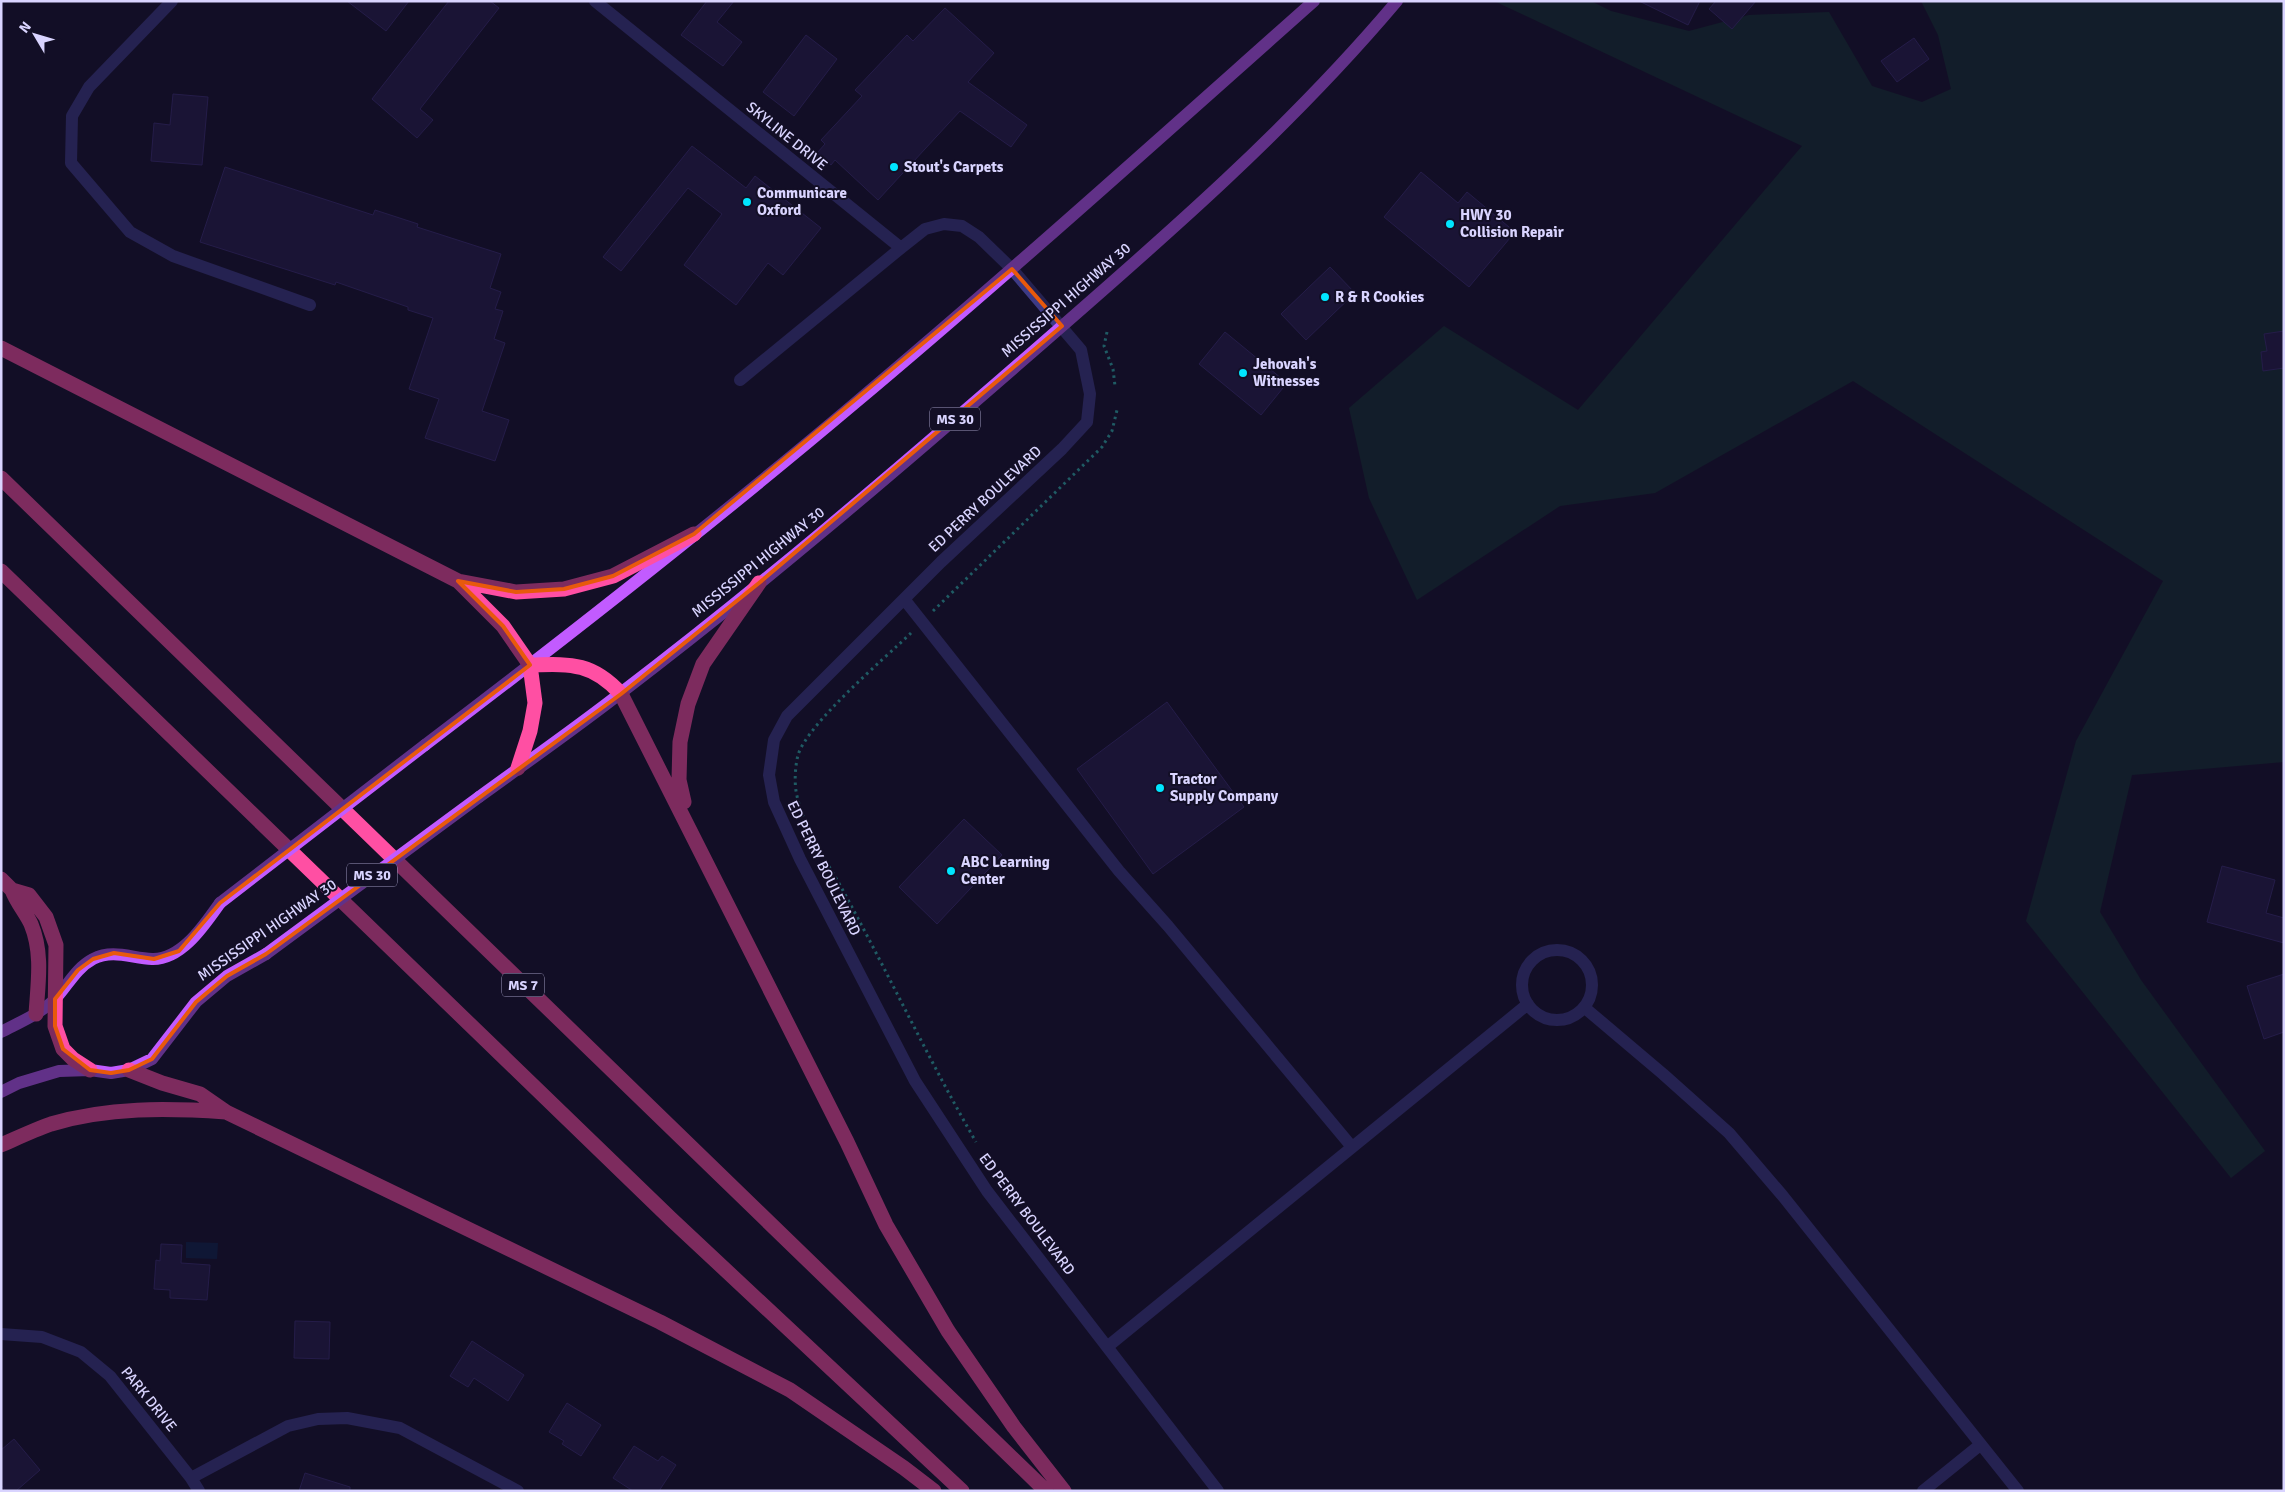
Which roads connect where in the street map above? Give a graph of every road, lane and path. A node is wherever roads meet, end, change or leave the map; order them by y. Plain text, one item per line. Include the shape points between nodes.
1 (172, 1) edge
2 (595, 1) edge
3 (1314, 1) edge
4 (1397, 1) edge
5 (901, 248) junction
6 (1012, 269) junction
7 (310, 306) dead end
8 (1062, 326) junction
9 (1108, 332) dead end
10 (1, 348) edge
11 (740, 380) dead end
12 (1115, 386) dead end
13 (1, 478) edge
14 (694, 534) junction
15 (1, 571) edge
16 (458, 581) junction
17 (759, 583) junction
18 (904, 599) junction
19 (530, 665) junction
20 (621, 694) junction
21 (518, 768) junction
22 (689, 826) junction
23 (6, 884) edge
24 (847, 897) dead end
25 (55, 999) junction
26 (1528, 1004) junction
27 (1585, 1008) junction
28 (36, 1014) junction
29 (1, 1032) edge
30 (90, 1070) junction
31 (130, 1070) junction
32 (1, 1092) edge
33 (226, 1112) junction
34 (1, 1145) edge
35 (1352, 1147) junction
36 (980, 1149) dead end
37 (1, 1334) edge
38 (1107, 1346) junction
39 (1980, 1446) junction
40 (191, 1478) junction
41 (199, 1491) edge
42 (518, 1491) edge
43 (934, 1491) edge
44 (962, 1491) edge
45 (1046, 1491) edge
46 (1064, 1491) edge
47 (1218, 1491) edge
48 (1923, 1491) edge
49 (2018, 1491) edge

1 - 7 street via 89,87 72,116 71,163 130,232 173,256
2 - 5 street, SKYLINE DRIVE
3 - 6 main road
4 - 8 main road, MISSISSIPPI HIGHWAY 30 / MS 30 via 1358,48 1249,160
5 - 6 street via 925,229 944,224 962,226 979,237
5 - 11 street
6 - 8 street, ED PERRY BOULEVARD
6 - 14 main road via 854,405
8 - 17 main road, MISSISSIPPI HIGHWAY 30 / MS 30
8 - 18 street, ED PERRY BOULEVARD via 1081,350 1090,394 1087,422
9 - 12 path via 1104,346 1113,369
10 - 16 highway
13 - 45 highway, MS 7
14 - 16 highway via 613,576 564,589 516,592
14 - 19 main road
15 - 44 highway via 671,1219
16 - 19 highway via 503,626
17 - 20 main road, MISSISSIPPI HIGHWAY 30 / MS 30
17 - 22 highway via 702,664 688,704 680,742 679,780
18 - 35 street via 1119,871
18 - 38 street, ED PERRY BOULEVARD via 787,716 774,740 769,775 774,802 800,859 915,1081 987,1191
19 - 20 highway via 569,664 592,670
19 - 21 highway via 534,703 530,731
19 - 25 main road, bridge via 220,903 202,928 179,951 154,959 114,953 93,959 78,970
20 - 21 main road, MISSISSIPPI HIGHWAY 30 / MS 30
20 - 22 highway
21 - 31 main road, MISSISSIPPI HIGHWAY 30 / MS 30, bridge via 266,954 227,976 202,997 152,1059
22 - 46 highway via 886,1225 948,1331 1014,1427
23 - 25 highway via 29,895 46,917 56,945
23 - 28 highway via 30,922 38,947
24 - 36 path
25 - 28 main road
25 - 30 highway via 55,1026 63,1049
26 - 27 street via 1535,1013 1555,1021 1566,1020
26 - 27 street via 1522,987 1526,969 1533,959 1556,950 1568,951 1579,957 1592,976 1593,987
26 - 35 street
27 - 39 street via 1728,1133 1782,1194
28 - 29 main road
30 - 31 main road, MISSISSIPPI HIGHWAY 30 / MS 30 via 111,1073
30 - 32 main road, MISSISSIPPI HIGHWAY 30 via 46,1074
31 - 33 highway via 200,1094
33 - 34 highway via 140,1109 96,1114 50,1124
33 - 43 highway via 660,1322 790,1390
35 - 38 street
37 - 40 street, PARK DRIVE via 42,1337 80,1352 110,1376
38 - 47 street, ED PERRY BOULEVARD
39 - 48 street
39 - 49 street
40 - 41 street, PARK DRIVE
40 - 42 street via 288,1426 318,1419 347,1418 400,1428

